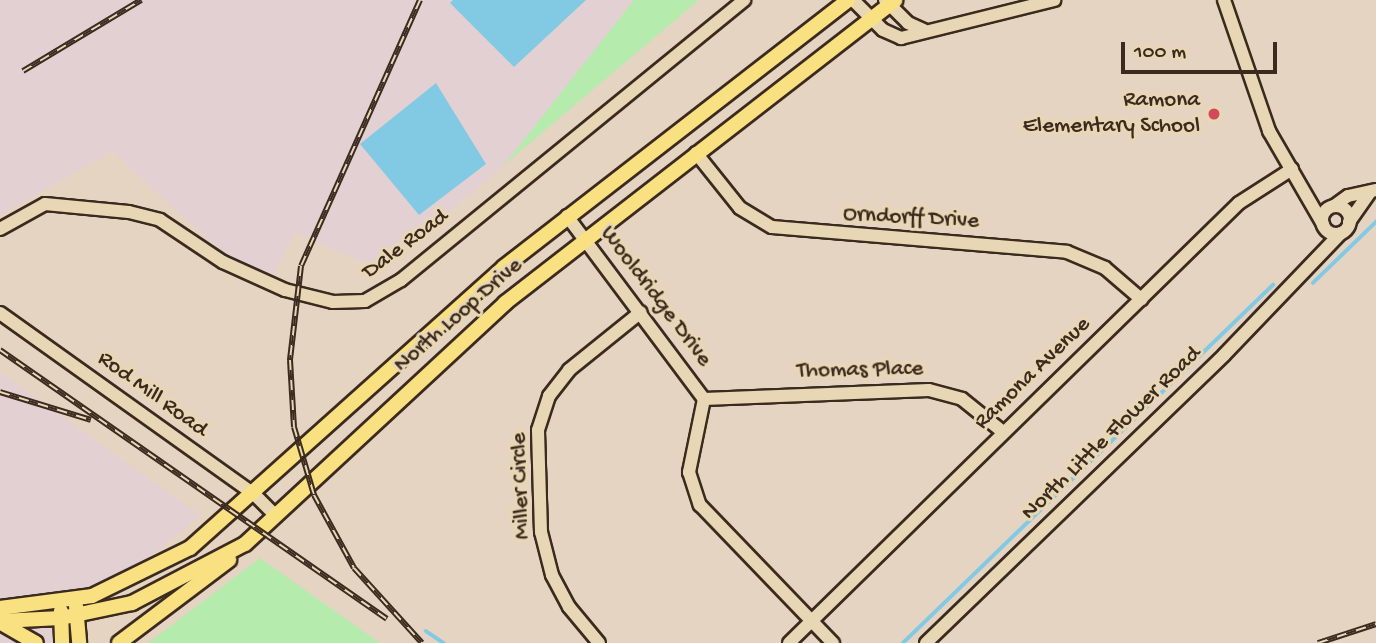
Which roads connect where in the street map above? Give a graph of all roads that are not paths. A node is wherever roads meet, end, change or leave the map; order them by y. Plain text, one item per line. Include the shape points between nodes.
1 (744, 0) edge
2 (850, 0) edge
3 (1054, 0) edge
4 (1224, 0) edge
5 (890, 1) edge
6 (869, 19) junction
7 (924, 30) junction
8 (696, 153) junction
9 (1292, 169) junction
10 (1373, 191) edge
11 (1309, 198) junction
12 (1332, 207) junction
13 (567, 216) junction
14 (1323, 224) junction
15 (1345, 227) junction
16 (0, 229) edge
17 (585, 239) junction
18 (1324, 252) junction
19 (1141, 299) junction
20 (641, 312) junction
21 (0, 313) edge
22 (397, 364) junction
23 (415, 385) junction
24 (704, 398) junction
25 (1003, 432) junction
26 (254, 494) junction
27 (276, 516) junction
28 (245, 544) junction
29 (71, 606) junction
30 (0, 608) edge
31 (61, 618) junction
32 (811, 621) junction
33 (0, 622) edge
34 (36, 643) edge
35 (62, 643) edge
36 (79, 643) edge
37 (119, 643) edge
38 (599, 643) edge
39 (789, 643) edge
40 (832, 643) edge
41 (926, 643) edge

1 - 16 street, Dale Road via 401,280 365,301 333,302 285,290 223,262 160,220 129,212 45,204
2 - 6 street
2 - 13 main road, North Loop Drive
3 - 7 street
4 - 9 street via 1269,131
5 - 6 main road, North Loop Drive
5 - 7 street via 908,23
6 - 7 street via 891,36 912,37
6 - 8 main road, North Loop Drive
8 - 17 main road, North Loop Drive
8 - 19 street, Orndorff Drive via 740,208 772,227 1067,252 1105,268
9 - 11 street
9 - 19 street, Ramona Avenue via 1239,203
10 - 12 street via 1348,196
10 - 15 street, North Little Flower Road
11 - 12 street
11 - 14 street
12 - 14 street
12 - 15 street via 1345,209
13 - 17 street, Wooldridge Drive
13 - 22 main road, North Loop Drive
14 - 15 street
14 - 18 street
15 - 18 street, North Little Flower Road
17 - 20 street, Wooldridge Drive
17 - 23 main road, North Loop Drive
18 - 41 street, North Little Flower Road
19 - 25 street, Ramona Avenue
20 - 24 street, Wooldridge Drive
20 - 38 street, Miller Circle via 569,370 549,396 538,430 541,532 552,575 569,607
21 - 26 street, Rod Mill Road
22 - 23 main road
22 - 26 main road, North Loop Drive
23 - 27 main road, North Loop Drive
24 - 25 street, Thomas Place via 929,390 962,399
24 - 32 street, Wooldridge Drive via 690,465 694,495 712,521
25 - 32 street, Ramona Avenue
26 - 27 street, Rod Mill Road
26 - 29 main road, North Loop Drive via 190,548 141,576
27 - 28 main road, North Loop Drive
28 - 29 main road, North Loop Drive via 155,594
28 - 37 main road via 203,585
29 - 30 main road
29 - 31 main road, North Loop Drive
29 - 36 main road
31 - 33 main road, North Loop Drive
31 - 35 main road
32 - 39 street
32 - 40 street, Wooldridge Drive
33 - 34 main road

